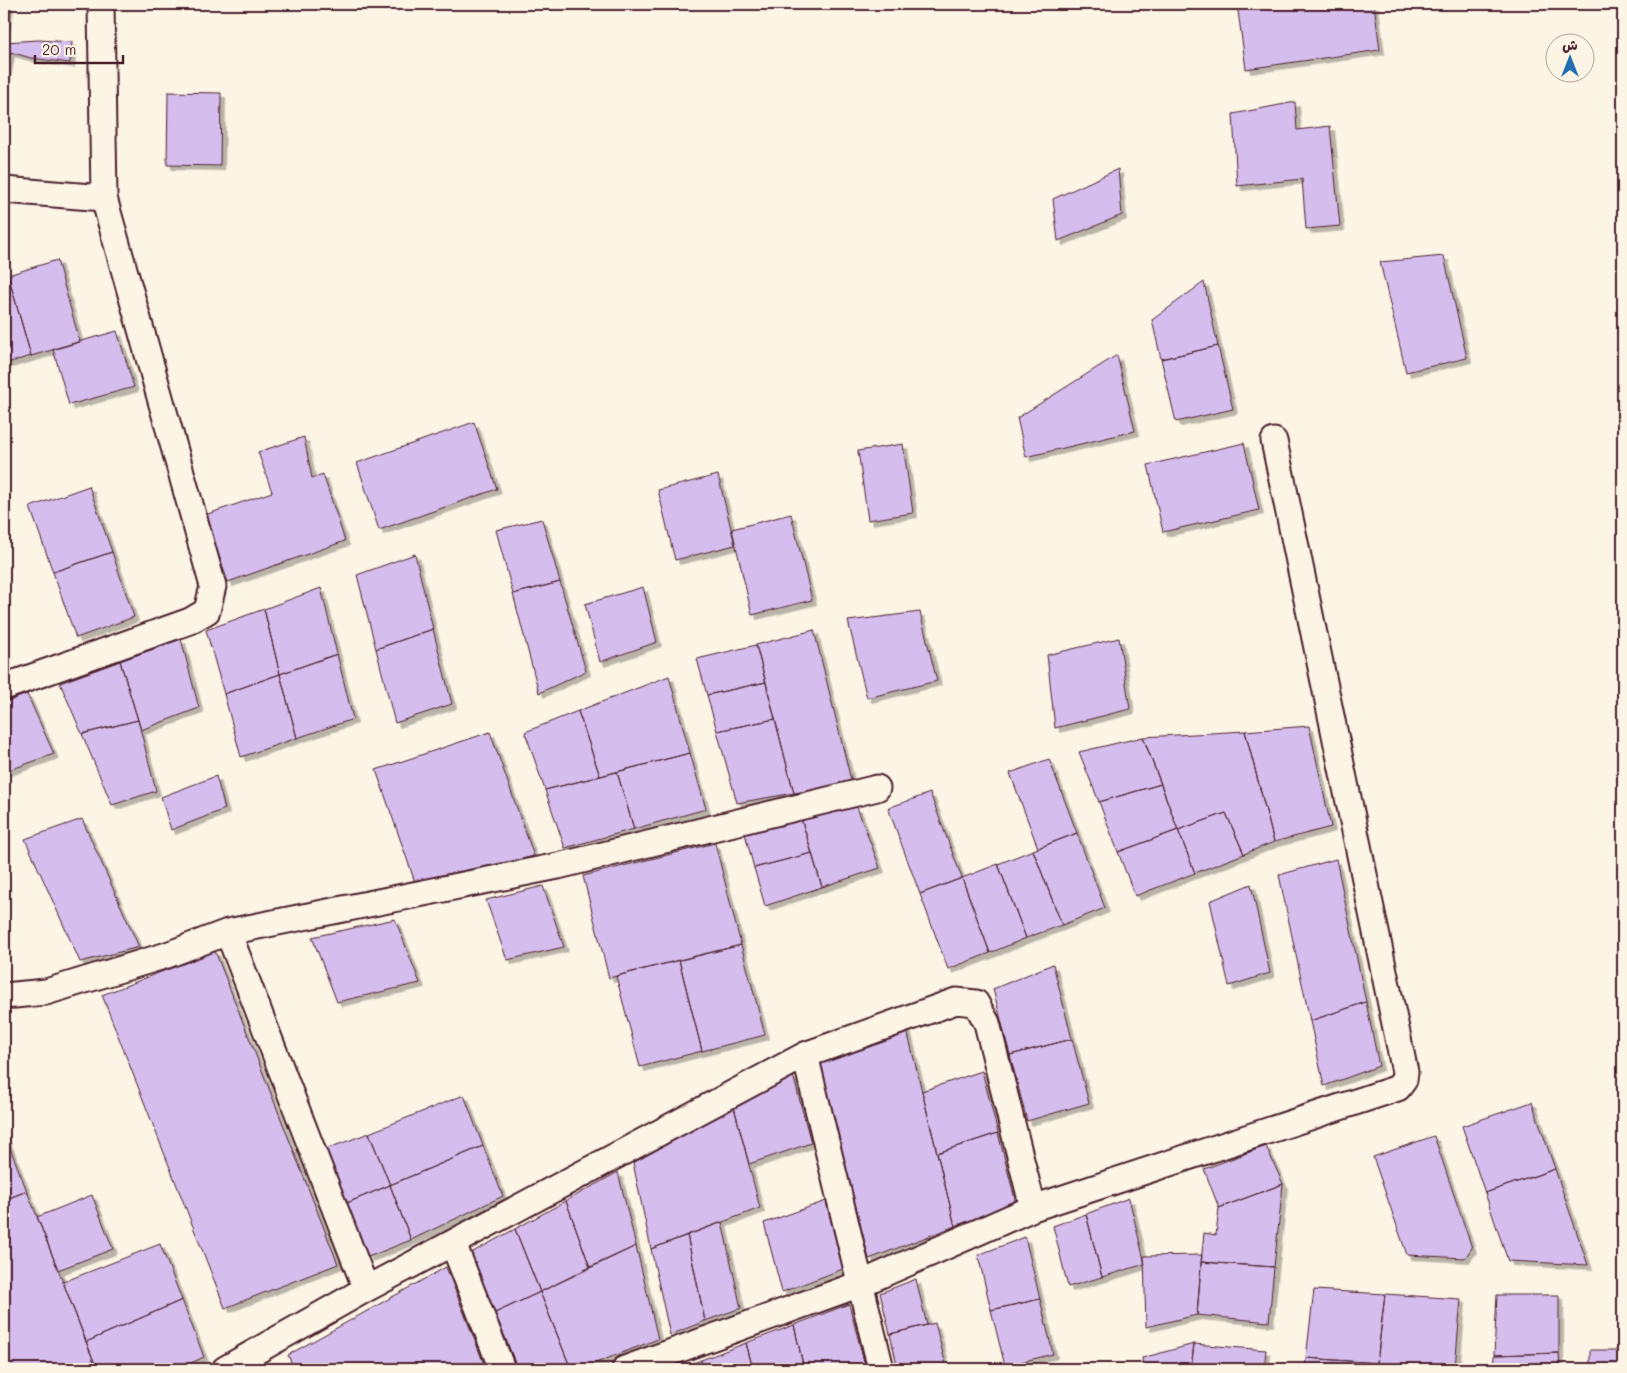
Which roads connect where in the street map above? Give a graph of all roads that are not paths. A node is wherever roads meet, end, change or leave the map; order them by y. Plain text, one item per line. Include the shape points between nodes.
1 (101, 4) edge
2 (4, 190) edge
3 (104, 198) junction
4 (1274, 440) dead end
5 (4, 687) edge
6 (877, 788) dead end
7 (228, 932) junction
8 (4, 996) edge
9 (805, 1055) junction
10 (1033, 1208) junction
11 (453, 1243) junction
12 (860, 1284) junction
13 (366, 1289) junction
14 (225, 1369) edge
15 (502, 1369) edge
16 (625, 1369) edge
17 (881, 1369) edge

1 - 3 street
2 - 3 street
3 - 5 street via 214,586 207,611 190,621
4 - 10 street via 1405,1072 1404,1080 1398,1088
6 - 7 street via 558,866
7 - 8 street via 46,992
7 - 13 street
9 - 10 street via 956,1001 976,1003 987,1023
9 - 11 street
9 - 12 street
10 - 12 street
11 - 13 street
11 - 15 street
12 - 16 street
12 - 17 street
13 - 14 street

